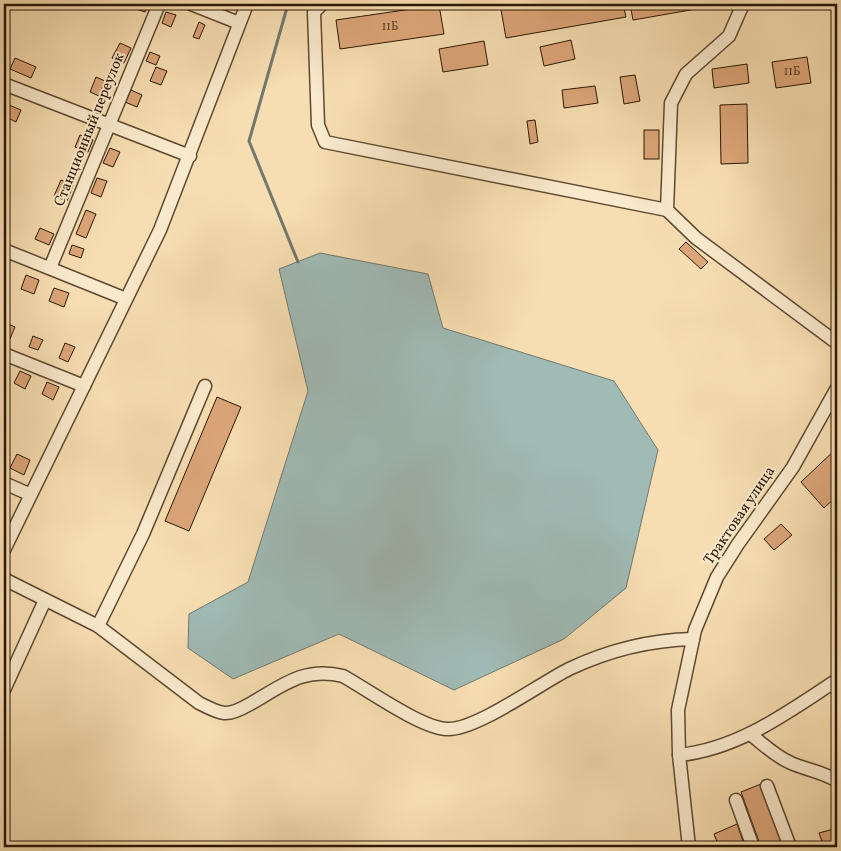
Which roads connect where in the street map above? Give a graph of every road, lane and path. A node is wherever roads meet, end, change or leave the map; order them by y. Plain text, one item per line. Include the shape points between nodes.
1 (159, 4) edge
2 (191, 4) edge
3 (247, 4) edge
4 (322, 4) edge
5 (743, 4) edge
6 (239, 23) junction
7 (4, 84) edge
8 (110, 125) junction
9 (190, 156) junction
10 (668, 210) junction
11 (4, 250) edge
12 (50, 268) junction
13 (126, 299) junction
14 (837, 343) edge
15 (4, 354) edge
16 (84, 386) junction
17 (205, 386) dead end
18 (837, 388) edge
19 (4, 483) edge
20 (29, 494) junction
21 (4, 550) edge
22 (4, 579) edge
23 (45, 600) junction
24 (98, 626) junction
25 (693, 639) junction
26 (837, 680) edge
27 (4, 690) edge
28 (750, 734) junction
29 (678, 755) junction
30 (837, 781) edge
31 (767, 786) dead end
32 (736, 800) dead end
33 (689, 847) edge
34 (753, 847) edge
35 (790, 847) edge

1 - 8 street, Станционный переулок
2 - 6 street
3 - 6 street
4 - 10 street via 314,12 318,126 325,142
5 - 10 street via 729,36 686,74 671,103
6 - 9 street
7 - 8 street
8 - 9 street
8 - 12 street, Станционный переулок
9 - 13 street via 160,230
10 - 14 street via 696,238
11 - 12 street
12 - 13 street
13 - 16 street
15 - 16 street
16 - 20 street
17 - 24 street via 143,534
18 - 25 street, Трактовая улица via 793,467 718,577
19 - 20 street
20 - 21 street
22 - 23 street
23 - 24 street
23 - 27 street
24 - 25 street via 199,704 226,714 244,708 302,675 331,673 343,676 419,720 448,730 479,720 567,670 602,656 656,642
25 - 29 street, Трактовая улица via 678,710
26 - 28 street
28 - 29 street via 712,750
28 - 30 street via 786,761 823,772
29 - 33 street, Трактовая улица
31 - 35 street
32 - 34 street

